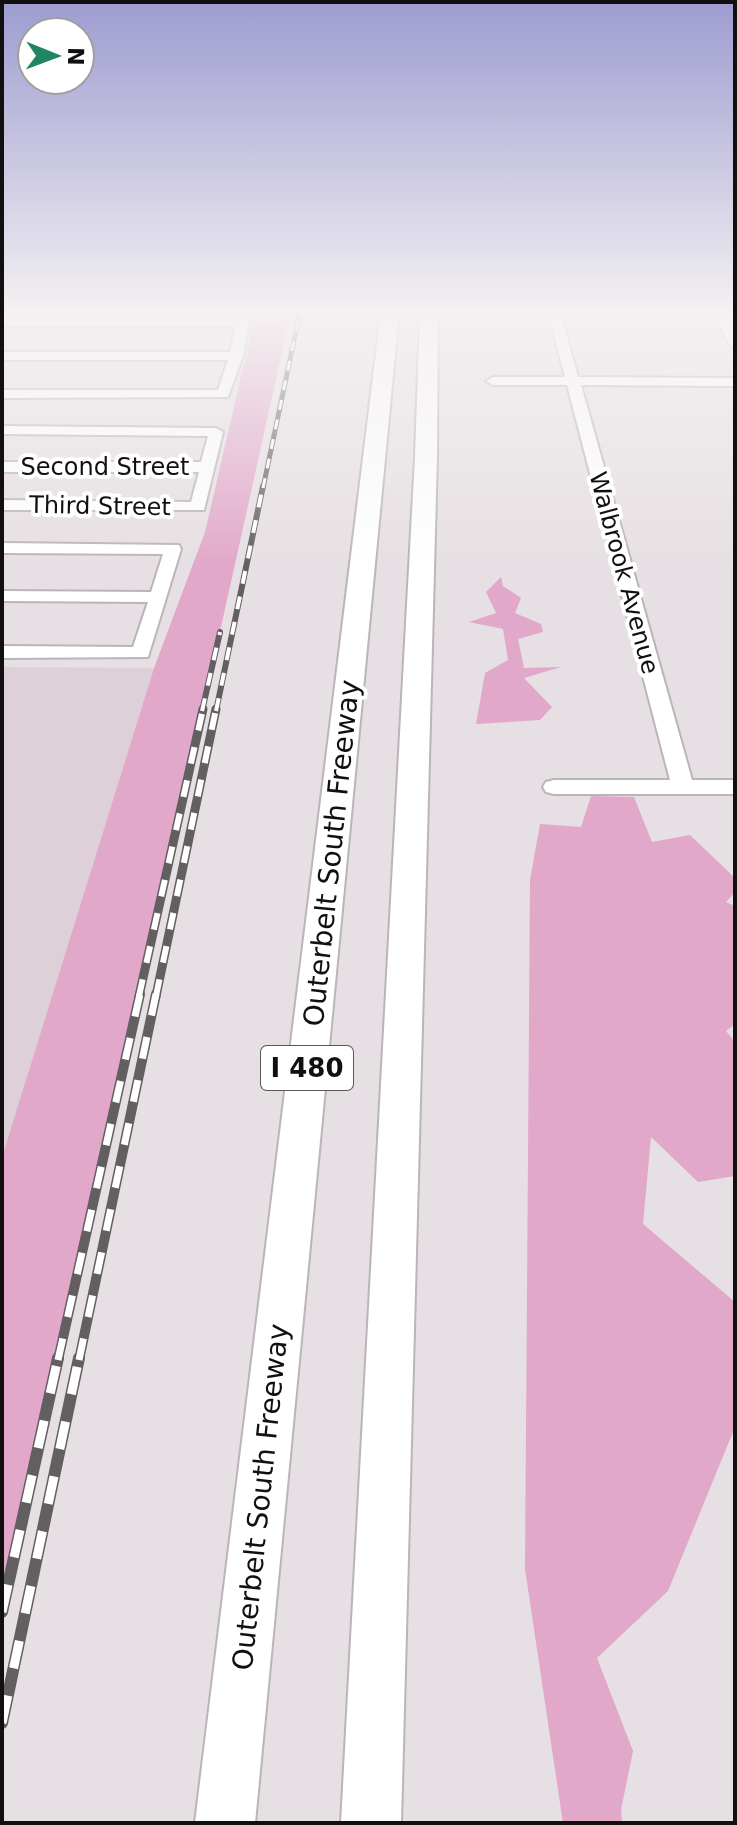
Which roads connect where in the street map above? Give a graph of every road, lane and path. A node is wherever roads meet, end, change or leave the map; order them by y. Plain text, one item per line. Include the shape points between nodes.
1 (367, 397) edge
2 (381, 397) edge
3 (427, 397) edge
4 (444, 397) edge
5 (575, 397) edge
6 (2, 430) edge
7 (375, 450) junction
8 (426, 457) junction
9 (2, 467) edge
10 (208, 467) junction
11 (2, 505) edge
12 (2, 548) edge
13 (2, 596) edge
14 (159, 597) junction
15 (2, 652) edge
16 (554, 787) dead end
17 (683, 787) junction
18 (735, 787) edge
19 (225, 1823) edge
20 (371, 1823) edge

1 - 7 highway
2 - 7 highway, Outerbelt South Freeway / I 480
3 - 8 highway
4 - 8 highway
5 - 17 street, Walbrook Avenue
6 - 10 street via 216,432
7 - 19 highway, Outerbelt South Freeway / I 480
8 - 20 highway
9 - 10 street, Second Street
10 - 11 street, Third Street via 198,507
12 - 14 street via 173,549
13 - 14 street
14 - 15 street via 141,653
16 - 17 street
17 - 18 street

